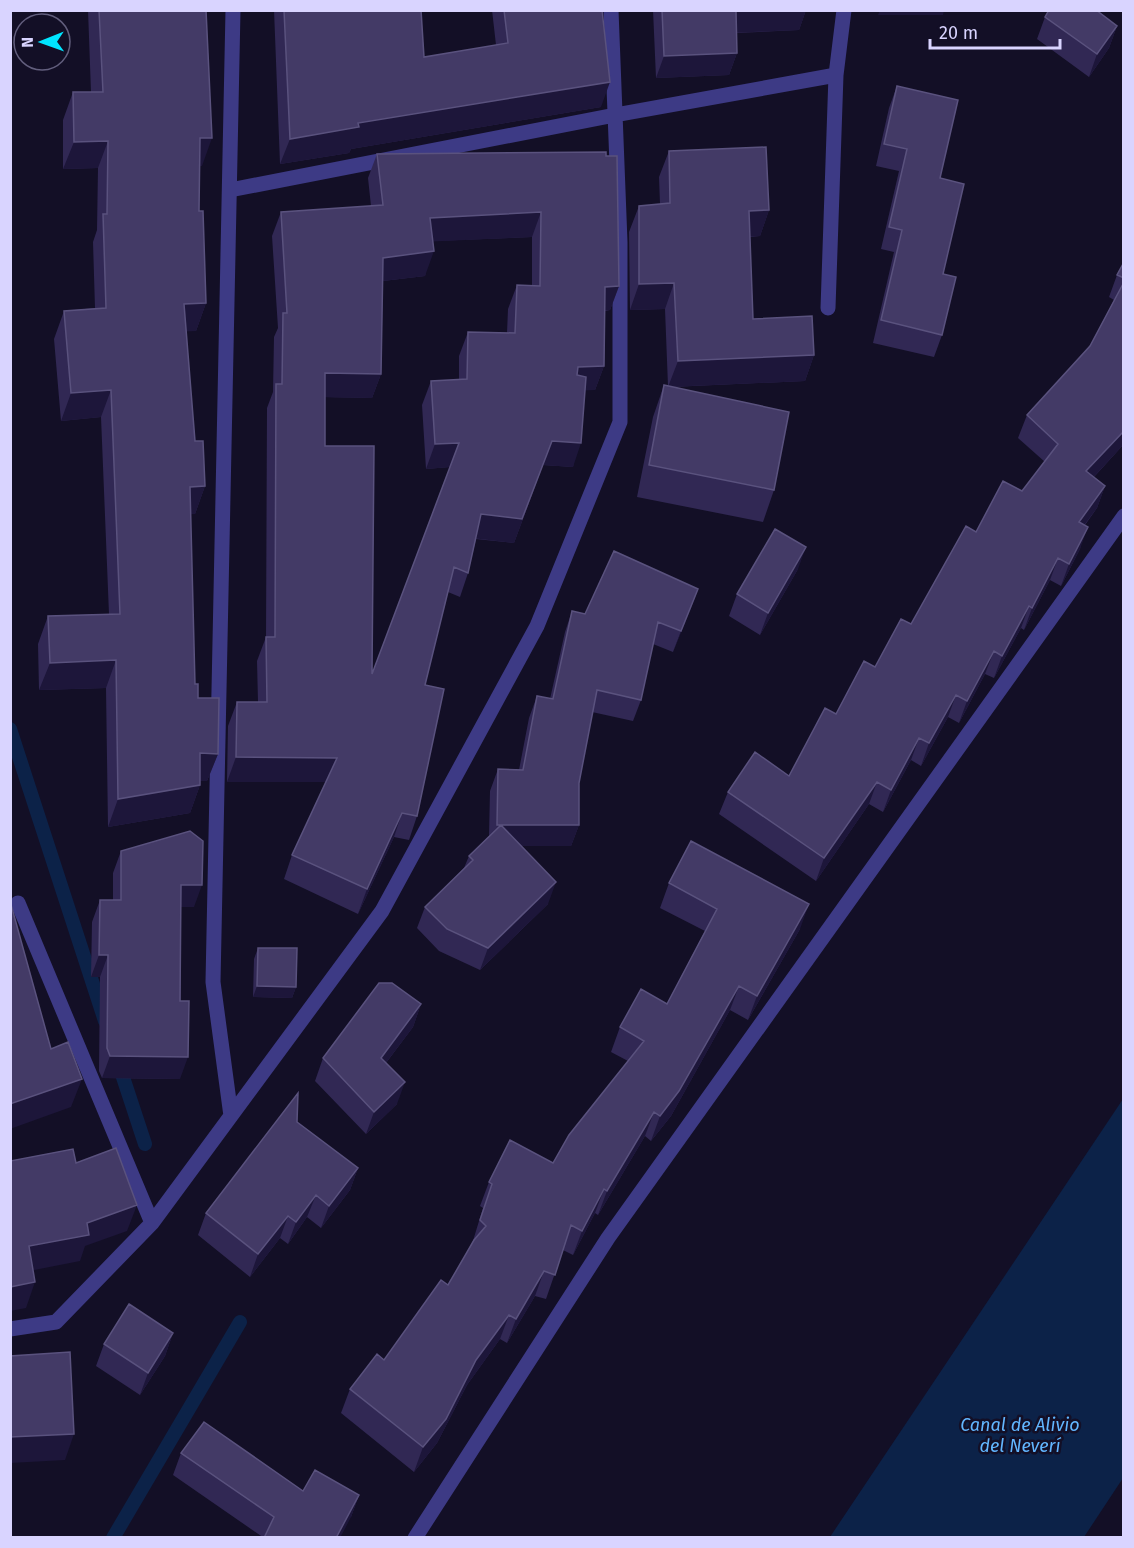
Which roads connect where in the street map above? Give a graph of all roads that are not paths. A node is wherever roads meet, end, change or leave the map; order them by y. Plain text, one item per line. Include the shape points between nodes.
1 (233, 10) edge
2 (611, 10) edge
3 (844, 10) edge
4 (836, 75) junction
5 (615, 115) junction
6 (230, 190) junction
7 (828, 308) dead end
8 (1124, 516) edge
9 (18, 903) dead end
10 (231, 1116) junction
11 (152, 1223) junction
12 (10, 1329) edge
13 (415, 1538) edge

1 - 6 street
2 - 5 street
3 - 4 street
4 - 5 street
4 - 7 street
5 - 6 street
5 - 10 street via 620,422 537,626 382,911
6 - 10 street via 213,982
8 - 13 street via 608,1238
9 - 11 street
10 - 11 street
11 - 12 street via 56,1322

